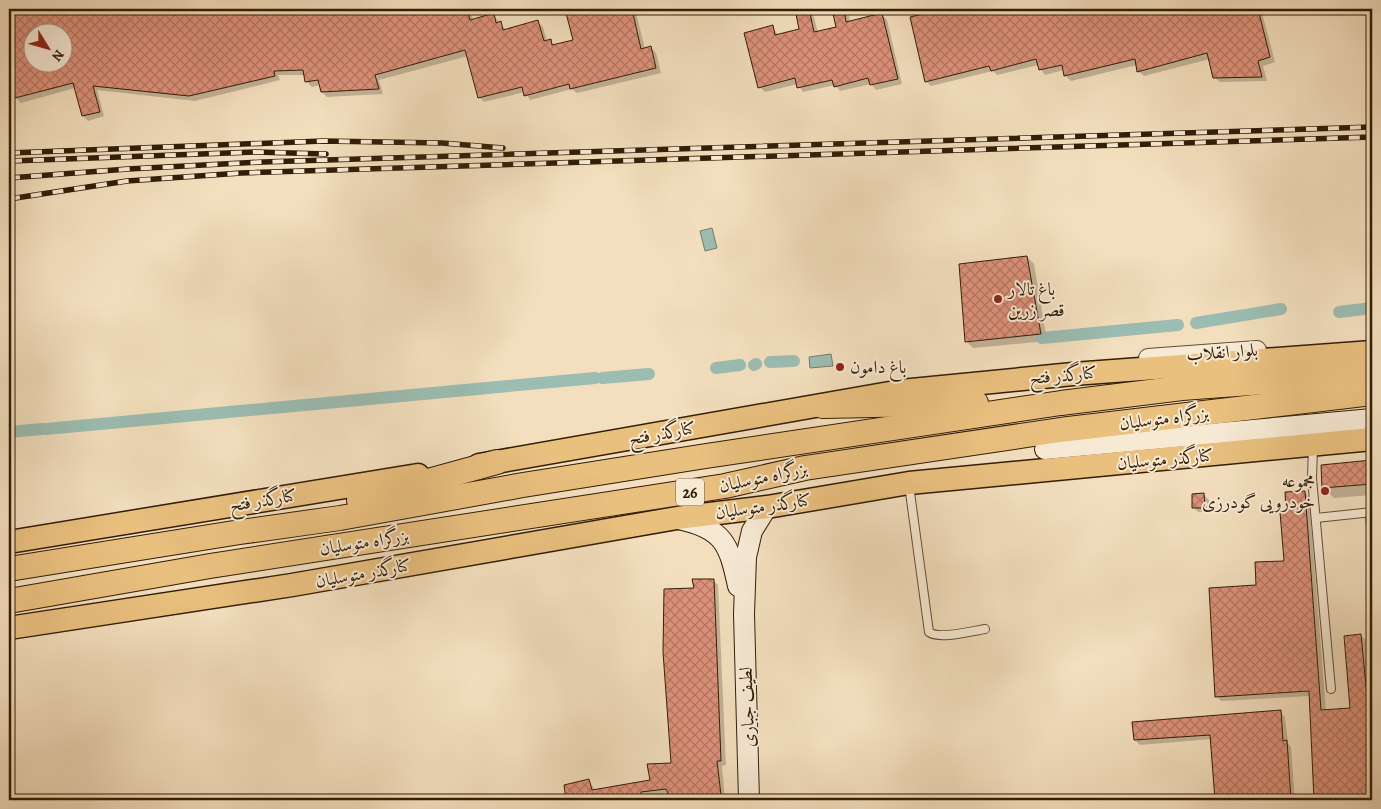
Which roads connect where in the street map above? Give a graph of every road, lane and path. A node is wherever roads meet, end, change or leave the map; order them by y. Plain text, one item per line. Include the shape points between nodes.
1 (1372, 343) edge
2 (1372, 352) edge
3 (1073, 374) junction
4 (1372, 374) edge
5 (1372, 393) edge
6 (1061, 403) junction
7 (823, 406) junction
8 (1372, 419) edge
9 (1372, 439) edge
10 (1313, 445) junction
11 (1045, 449) joint
12 (497, 462) junction
13 (909, 483) junction
14 (725, 486) junction
15 (767, 507) junction
16 (1371, 512) edge
17 (677, 518) junction
18 (1316, 518) junction
19 (240, 532) junction
20 (1372, 541) edge
21 (9, 542) edge
22 (9, 569) edge
23 (9, 601) edge
24 (744, 614) junction
25 (9, 628) edge
26 (985, 629) dead end
27 (1331, 689) dead end
28 (750, 800) edge

1 - 3 street, بلوار انقلاب via 1191,353 1137,359
2 - 3 main road, کنارگذر فتح
3 - 7 main road, کنارگذر فتح via 901,391
4 - 6 highway, بزرگراه متوسلیان / 26 via 1182,388
5 - 14 highway, بزرگراه متوسلیان / 26 via 1050,432 805,468
6 - 7 highway
6 - 19 highway, بزرگراه متوسلیان / 26 via 522,485 340,518
7 - 12 main road, کنارگذر فتح
8 - 11 main road
9 - 10 main road, کنارگذر متوسلیان
10 - 13 main road, کنارگذر متوسلیان
10 - 18 lane
11 - 14 highway via 766,486
12 - 19 highway via 374,497 286,513
12 - 21 main road, کنارگذر فتح
13 - 15 main road, کنارگذر متوسلیان
13 - 26 lane via 928,632 944,635
14 - 23 highway, بزرگراه متوسلیان / 26 via 210,566
15 - 17 main road, کنارگذر متوسلیان
15 - 24 main road via 752,531 746,557
16 - 18 lane
16 - 20 lane
17 - 24 main road via 703,524 726,546
17 - 25 main road, کنارگذر متوسلیان via 292,585
18 - 27 lane
19 - 22 highway, بزرگراه متوسلیان / 26
24 - 28 main road, لطیف جباری

